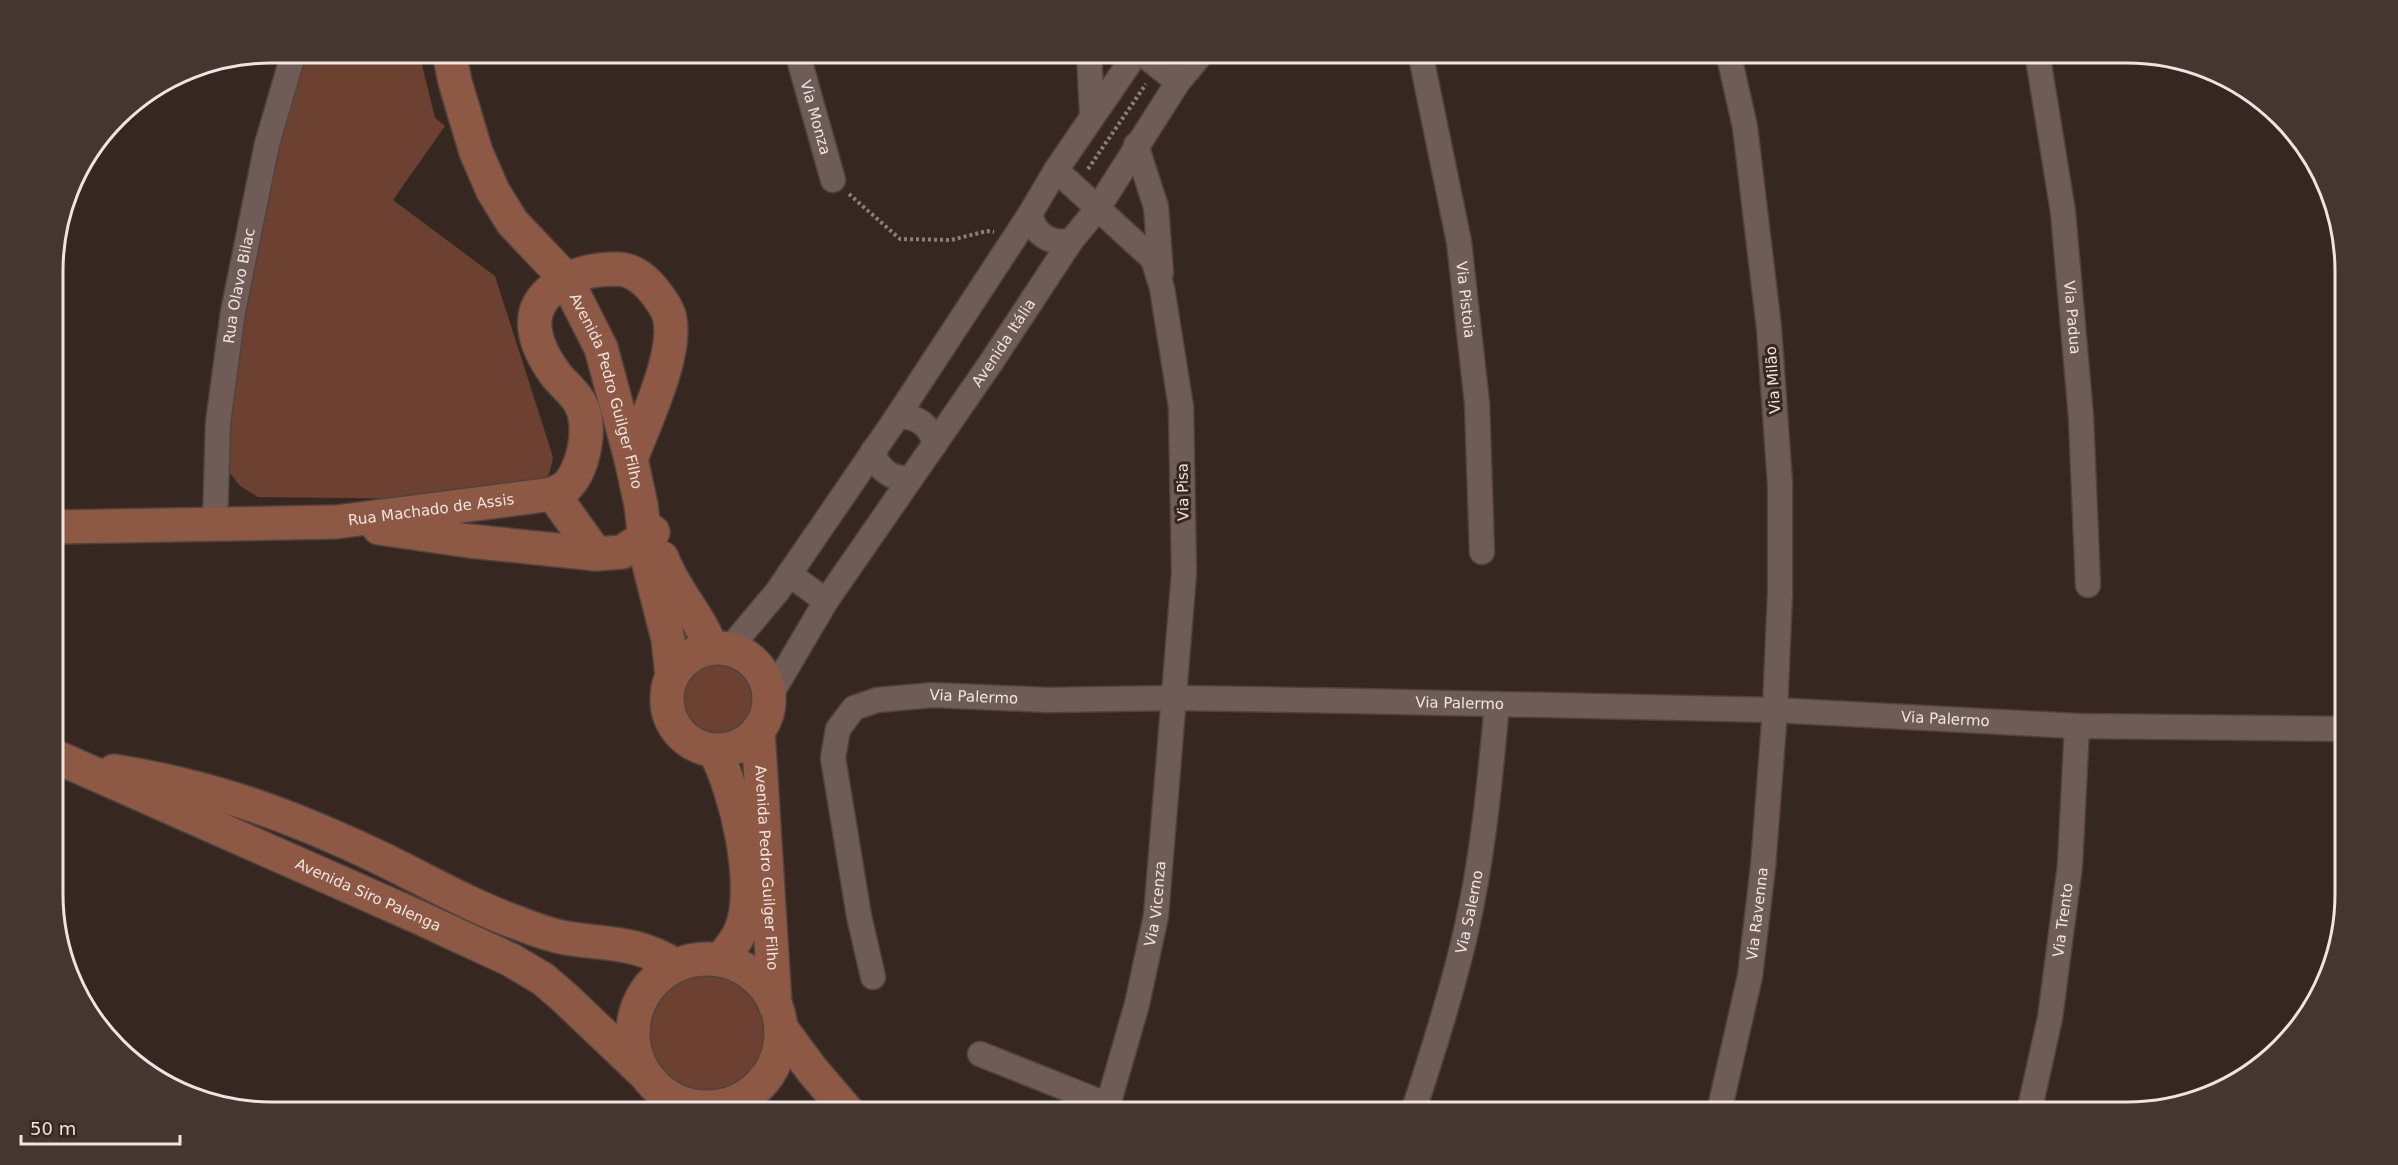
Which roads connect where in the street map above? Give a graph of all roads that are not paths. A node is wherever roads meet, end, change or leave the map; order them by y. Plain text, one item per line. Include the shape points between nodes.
1 (291, 63) edge
2 (451, 63) edge
3 (800, 63) edge
4 (1090, 63) edge
5 (1139, 63) edge
6 (1153, 63) edge
7 (1194, 63) edge
8 (1422, 63) edge
9 (1730, 63) edge
10 (2039, 63) edge
11 (1178, 82) junction
12 (1092, 114) junction
13 (1136, 145) junction
14 (1056, 170) junction
15 (833, 180) road end
16 (1098, 208) junction
17 (1030, 214) junction
18 (1071, 241) junction
19 (566, 279) junction
20 (1162, 288) junction
21 (897, 417) junction
22 (935, 444) junction
23 (873, 451) junction
24 (631, 459) junction
25 (911, 478) junction
26 (553, 494) junction
27 (336, 522) junction
28 (215, 524) junction
29 (646, 525) junction
30 (63, 527) edge
31 (1482, 552) dead end
32 (596, 554) junction
33 (789, 574) junction
34 (2088, 585) dead end
35 (826, 601) junction
36 (720, 648) junction
37 (672, 676) junction
38 (769, 698) junction
39 (1176, 698) junction
40 (1497, 704) junction
41 (1774, 710) junction
42 (2077, 726) junction
43 (2335, 729) edge
44 (758, 730) junction
45 (714, 750) junction
46 (63, 759) edge
47 (63, 761) edge
48 (239, 800) junction
49 (227, 832) junction
50 (720, 960) junction
51 (675, 965) junction
52 (873, 977) dead end
53 (778, 1016) junction
54 (980, 1054) dead end
55 (662, 1093) edge
56 (680, 1102) edge
57 (750, 1102) edge
58 (839, 1102) edge
59 (1100, 1102) edge
60 (1109, 1102) edge
61 (1416, 1102) edge
62 (1721, 1102) edge
63 (2031, 1102) edge

1 - 28 street, Rua Olavo Bilac via 267,144 233,312 218,423
2 - 19 street, Avenida Pedro Guilger Filho via 476,152 493,191 512,222
3 - 15 street, Via Monza
4 - 12 street
5 - 12 street
6 - 11 street
7 - 11 street, Avenida Itália
8 - 31 street, Via Pistoia via 1459,242 1477,403
9 - 41 street, Via Milão via 1745,127 1770,340 1780,495
10 - 34 street, Via Padua via 2063,212 2081,417
11 - 13 street, Avenida Itália
12 - 14 street
13 - 16 street, Avenida Itália
13 - 20 street, Via Pisa via 1156,207
14 - 16 street
14 - 17 street
16 - 18 street, Avenida Itália
16 - 20 street, Via Pisa via 1152,259
17 - 18 street via 1036,231 1043,237 1059,243
17 - 21 street
18 - 22 street, Avenida Itália
19 - 24 street, Avenida Pedro Guilger Filho via 600,348
19 - 24 street via 590,271 628,270 643,278 670,317 664,366
19 - 26 street via 543,296 534,326 548,363 582,405 586,446 567,484
20 - 39 street, Via Pisa via 1181,407 1184,573
21 - 22 street via 922,422
21 - 23 street
22 - 25 street, Avenida Itália
23 - 25 street via 886,474
23 - 33 street
24 - 29 street, Avenida Pedro Guilger Filho
25 - 35 street, Avenida Itália
26 - 27 street, Rua Machado de Assis
26 - 32 street
27 - 28 street, Rua Machado de Assis
27 - 32 street
28 - 30 street, Rua Machado de Assis
29 - 32 street via 622,552
29 - 36 street, Avenida Pedro Guilger Filho via 669,577
29 - 37 street, Avenida Pedro Guilger Filho via 647,557 664,619
33 - 35 street
33 - 36 street
35 - 38 street, Avenida Itália
36 - 37 street via 695,653
36 - 38 street via 744,655 758,666
37 - 45 street, Avenida Pedro Guilger Filho via 667,692 673,724 697,746
38 - 44 street, Avenida Pedro Guilger Filho
39 - 40 street, Via Palermo
39 - 52 street, Via Palermo via 1048,700 933,695 877,700 854,708 838,729 833,758
39 - 60 street, Via Vicenza via 1156,916 1137,1004
40 - 41 street, Via Palermo
40 - 61 street, Via Salerno via 1487,811 1466,930 1442,1024
41 - 42 street, Via Palermo
41 - 62 street, Via Ravenna via 1763,867 1750,976
42 - 43 street, Via Palermo
42 - 63 street, Via Trento via 2070,865 2050,1018
44 - 45 street via 746,742
44 - 53 street, Avenida Pedro Guilger Filho
45 - 50 street via 736,803 746,880 742,929
46 - 48 street, Avenida Siro Palenga
47 - 49 street, Avenida Siro Palenga
48 - 49 street
48 - 51 street, Avenida Siro Palenga via 326,833 514,922 563,938 639,947
49 - 55 street, Avenida Siro Palenga via 511,960 543,979
50 - 51 street, Avenida Pedro Guilger Filho
50 - 53 street, Avenida Pedro Guilger Filho via 743,968 762,984
51 - 55 street, Avenida Pedro Guilger Filho via 652,983 639,1004 633,1028 636,1053
53 - 57 street, Avenida Pedro Guilger Filho via 779,1052
53 - 58 street, Avenida Pedro Guilger Filho via 812,1070
54 - 59 street, Via Vicenza
55 - 56 street, Avenida Pedro Guilger Filho

